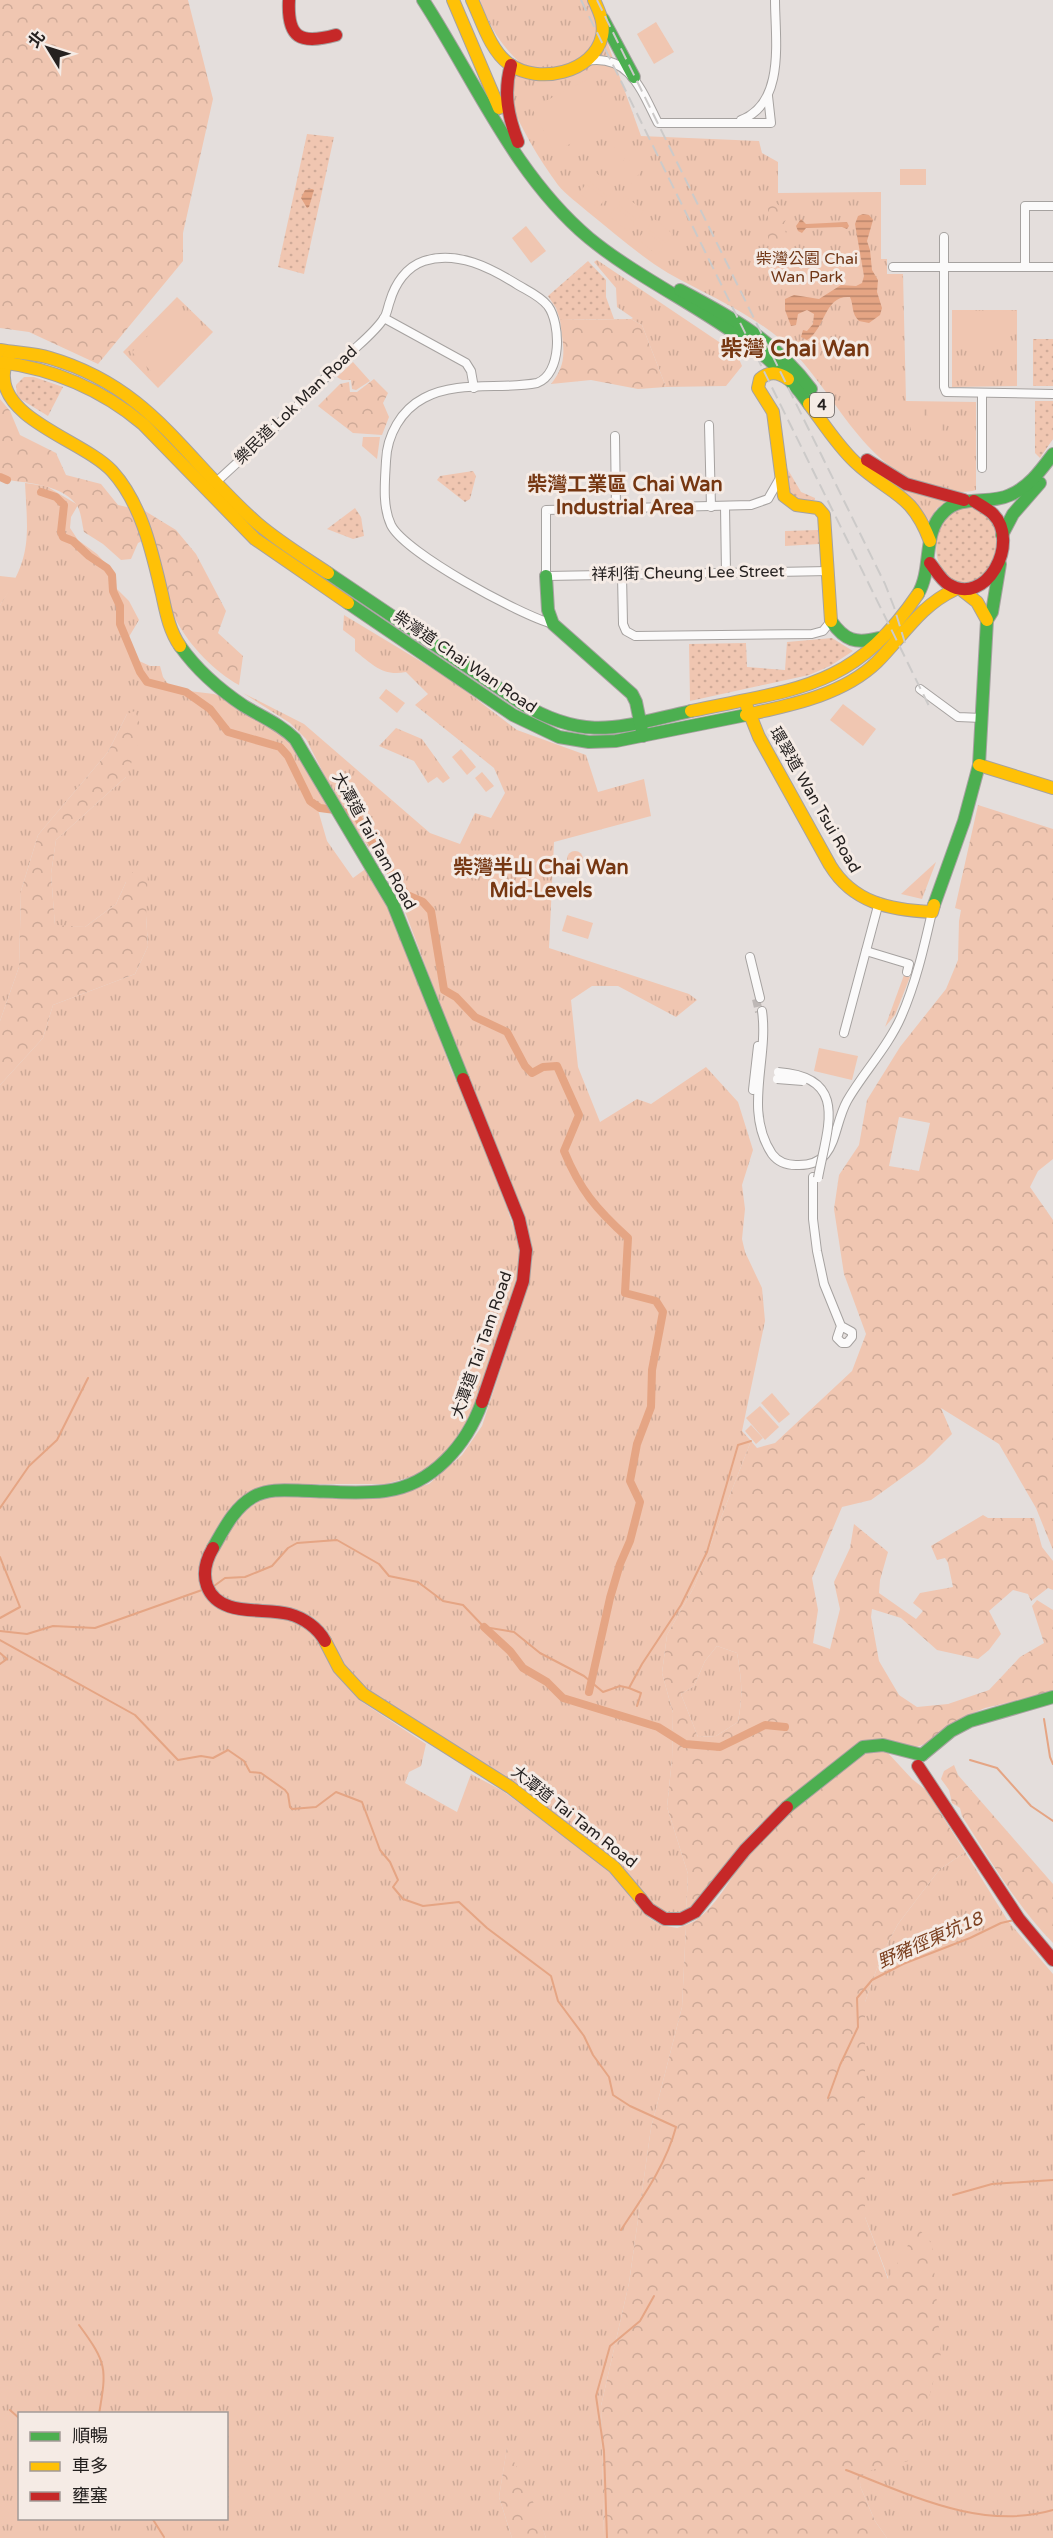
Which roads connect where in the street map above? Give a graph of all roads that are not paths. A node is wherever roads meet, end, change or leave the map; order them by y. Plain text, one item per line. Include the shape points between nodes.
1 (289, 0) edge
2 (414, 0) edge
3 (423, 0) edge
4 (453, 0) edge
5 (472, 0) edge
6 (594, 0) edge
7 (775, 0) edge
8 (602, 15) junction
9 (336, 35) dead end
10 (449, 41) junction
11 (583, 61) junction
12 (511, 65) junction
13 (634, 76) junction
14 (768, 96) junction
15 (759, 109) junction
16 (770, 114) junction
17 (738, 121) junction
18 (518, 142) junction
19 (1053, 206) edge
20 (944, 237) dead end
21 (893, 267) dead end
22 (944, 267) junction
23 (1025, 267) junction
24 (1053, 267) edge
25 (384, 318) junction
26 (4, 357) edge
27 (798, 387) junction
28 (474, 388) junction
29 (982, 394) junction
30 (1053, 394) edge
31 (709, 425) dead end
32 (615, 436) dead end
33 (1053, 454) edge
34 (982, 468) dead end
35 (1053, 468) edge
36 (780, 477) junction
37 (212, 486) junction
38 (969, 500) junction
39 (725, 506) junction
40 (711, 507) junction
41 (616, 509) junction
42 (1002, 535) junction
43 (930, 542) junction
44 (930, 562) junction
45 (1000, 564) junction
46 (829, 571) junction
47 (726, 573) junction
48 (622, 575) junction
49 (546, 576) junction
50 (959, 590) junction
51 (987, 620) junction
52 (831, 621) junction
53 (553, 624) junction
54 (879, 638) junction
55 (921, 689) dead end
56 (744, 700) junction
57 (748, 713) junction
58 (982, 718) junction
59 (639, 721) junction
60 (643, 736) junction
61 (979, 765) junction
62 (1053, 788) edge
63 (879, 902) junction
64 (932, 912) junction
65 (866, 951) junction
66 (750, 957) dead end
67 (908, 965) dead end
68 (758, 996) tunnel mouth
69 (760, 1012) tunnel mouth
70 (844, 1033) dead end
71 (758, 1074) junction
72 (840, 1324) dead end
73 (1053, 1697) edge
74 (917, 1759) junction
75 (1053, 1960) edge

1 - 9 main road via 288,22 298,36 316,41
2 - 10 main road
3 - 10 main road, 4
4 - 18 main road, 4 via 492,95
5 - 12 main road via 494,44
6 - 8 main road
7 - 14 street via 775,65
8 - 11 main road via 600,43
8 - 13 main road
10 - 27 main road, 4 via 514,153 564,214 618,261 754,346
11 - 12 main road via 551,75 526,72
11 - 13 street via 612,62
12 - 18 main road via 505,99
13 - 17 street via 658,123
14 - 15 street
14 - 16 street
15 - 16 street via 766,108
15 - 17 street
16 - 17 street via 771,123
18 - 38 main road, 4 via 558,196 612,247 749,327 777,348 797,369 840,432 865,458 906,484
19 - 23 street via 1024,206
20 - 22 street
21 - 22 street
22 - 23 street
22 - 29 street via 944,387 950,394
23 - 24 street
25 - 28 street via 466,363
25 - 28 street via 402,277 430,259 474,262 541,299 555,326 556,356 549,374 533,383
25 - 37 street, 樂民道 Lok Man Road
26 - 37 main road, 柴灣道 Chai Wan Road via 29,353 59,361 131,397 154,416
26 - 74 main road, 大潭道 Tai Tam Road via 4,382 15,403 39,423 90,452 126,489 143,527 172,632 185,653 232,696 291,735 322,780 393,904 519,1219 525,1244 525,1274 482,1405 472,1428 452,1456 422,1479 388,1491 276,1490 254,1496 237,1510 209,1554 204,1572 208,1591 216,1600 234,1608 290,1614 310,1623 322,1636 339,1668 363,1694 510,1786 614,1867 649,1909 665,1919 681,1919 696,1912 756,1837 794,1801 866,1746 876,1744 900,1750
27 - 36 main road via 774,372 759,382 759,391 773,412
27 - 43 main road, 4 via 844,451 916,508
28 - 53 street via 431,394 400,418 386,456 388,517 398,536 415,550 515,609
29 - 30 street
29 - 34 street
31 - 40 street
32 - 41 street
33 - 38 main road, 柴灣道 Chai Wan Road via 1015,493
35 - 42 main road via 1022,503
36 - 39 street via 774,492 763,502
36 - 46 main road via 787,500 818,508 825,515
37 - 59 main road, 柴灣道 Chai Wan Road via 274,537 541,715 572,727
37 - 60 main road, 柴灣道 Chai Wan Road via 267,548 534,728 591,742
38 - 42 main road via 995,514
38 - 43 main road, 柴灣道 Chai Wan Road via 951,505 938,517
39 - 40 street
39 - 47 street
40 - 41 street
41 - 49 street via 546,510
42 - 45 main road
43 - 44 main road, 柴灣道 Chai Wan Road
44 - 50 main road via 936,574
44 - 54 main road, 柴灣道 Chai Wan Road via 925,585
45 - 50 main road, 柴灣道 Chai Wan Road via 985,583
45 - 51 main road via 992,612
46 - 47 street, 祥利街 Cheung Lee Street
46 - 52 main road
47 - 48 street, 祥利街 Cheung Lee Street
48 - 49 street, 祥利街 Cheung Lee Street
48 - 52 street via 623,624 635,636 812,634 823,631
49 - 53 main road
50 - 51 main road via 977,602
50 - 57 main road, 柴灣道 Chai Wan Road via 938,597 882,657 857,677 817,697
51 - 58 main road
52 - 54 main road via 847,640
53 - 59 main road via 632,694
54 - 56 main road, 柴灣道 Chai Wan Road via 858,659 822,681
55 - 58 street via 958,717
56 - 57 main road, 環翠道 Wan Tsui Road
56 - 59 main road, 柴灣道 Chai Wan Road
57 - 60 main road, 柴灣道 Chai Wan Road
57 - 63 main road, 環翠道 Wan Tsui Road via 836,875 852,892
58 - 61 main road
59 - 60 main road
61 - 62 main road
61 - 64 main road
63 - 64 main road, 環翠道 Wan Tsui Road
63 - 65 street
64 - 71 street via 918,969 900,1018 846,1103 831,1148 822,1158 811,1164 787,1165 773,1155 761,1127
65 - 67 street
65 - 70 street
66 - 68 street
69 - 71 street
71 - 72 street, bridge via 801,1080 822,1101 824,1118 813,1177 813,1219 824,1284
73 - 74 main road via 969,1721
74 - 75 main road, 大潭道 Tai Tam Road via 1019,1918

